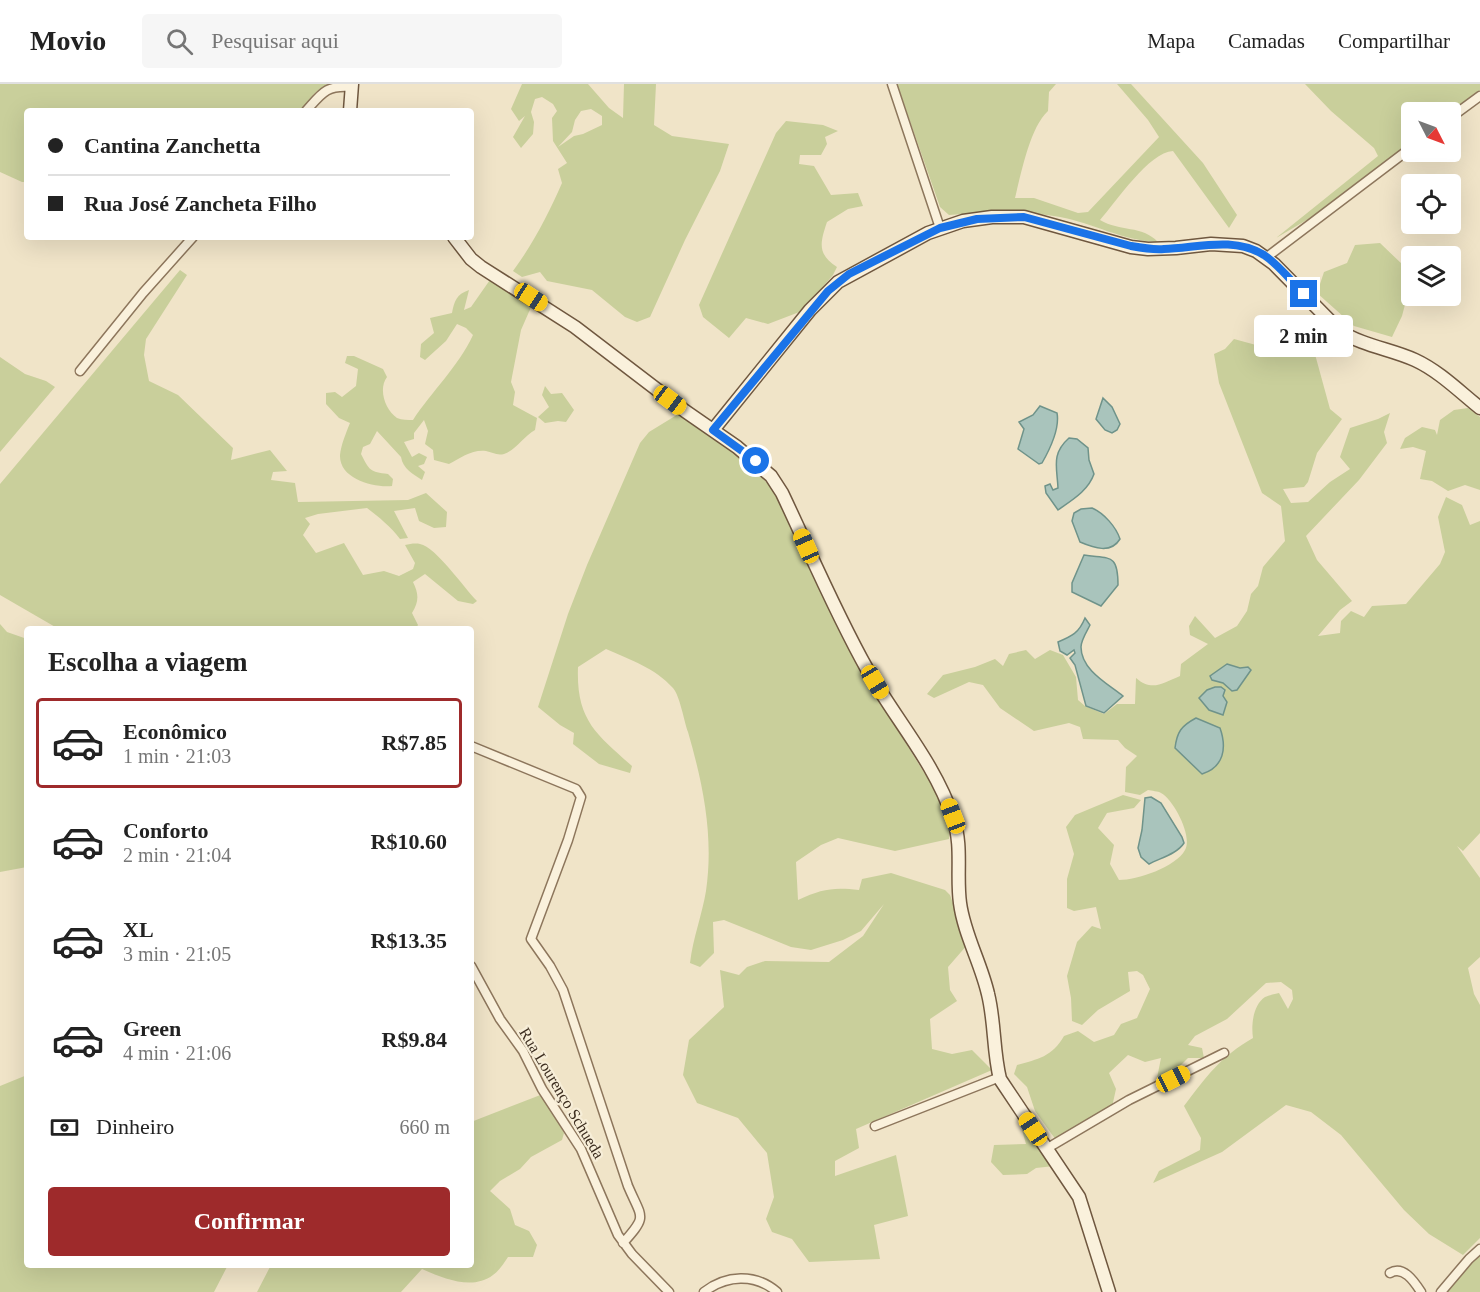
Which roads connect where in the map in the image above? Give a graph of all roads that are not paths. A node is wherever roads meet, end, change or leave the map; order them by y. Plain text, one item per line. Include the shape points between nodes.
1 (892, 84) edge
2 (351, 85) edge
3 (1480, 96) edge
4 (309, 108) edge
5 (350, 108) edge
6 (1461, 110) edge
7 (1401, 155) edge
8 (940, 228) junction
9 (190, 240) edge
10 (456, 240) edge
11 (1266, 257) junction
12 (80, 370) dead end
13 (1480, 408) edge
14 (713, 430) junction
15 (474, 747) edge
16 (474, 971) edge
17 (1224, 1053) dead end
18 (1000, 1077) junction
19 (875, 1126) dead end
20 (1046, 1149) junction
21 (623, 1244) junction
22 (1480, 1250) edge
23 (1389, 1273) dead end
24 (669, 1292) edge
25 (704, 1292) edge
26 (777, 1292) edge
27 (1109, 1292) edge
28 (1421, 1292) edge
29 (1441, 1292) edge

1 - 8 street
2 - 4 street via 326,90
2 - 5 street
3 - 6 street
7 - 11 street
8 - 11 street via 977,219 1024,217 1131,246 1161,249 1230,244
8 - 14 street via 849,274 828,291
9 - 12 street
10 - 14 street via 481,267 575,327
11 - 13 street via 1340,332 1418,361
14 - 18 street via 771,476 848,635 944,792 957,828 960,904 989,998
15 - 21 street via 576,789 581,797 531,939 563,990 628,1186 641,1213 639,1225
16 - 21 street, Rua Lourenço Schueda via 581,1149
17 - 20 street via 1129,1100
18 - 19 street
18 - 20 street
20 - 27 street via 1079,1197
21 - 24 street, Rua Lourenço Schueda
22 - 29 street
23 - 28 street via 1401,1270
25 - 26 street via 722,1281 746,1278

